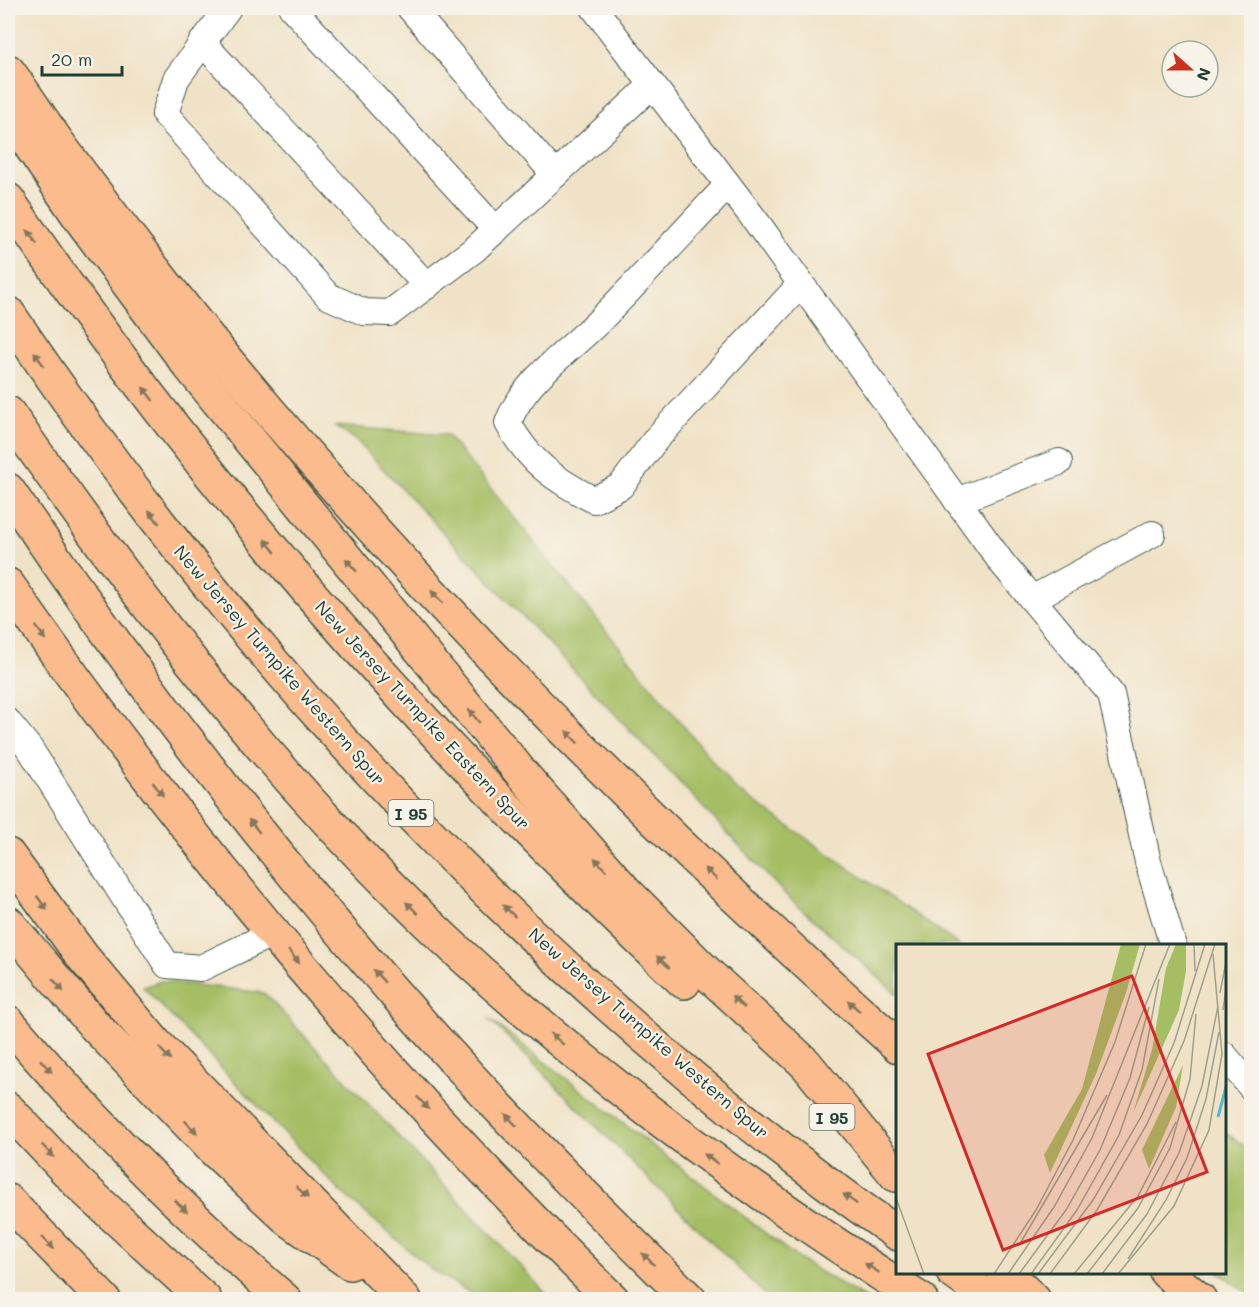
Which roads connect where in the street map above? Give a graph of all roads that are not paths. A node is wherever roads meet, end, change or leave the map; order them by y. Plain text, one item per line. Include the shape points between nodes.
1 (228, 8) edge
2 (292, 8) edge
3 (410, 8) edge
4 (594, 8) edge
5 (202, 42) junction
6 (8, 70) edge
7 (652, 85) junction
8 (8, 113) edge
9 (555, 175) junction
10 (728, 184) junction
11 (8, 200) edge
12 (496, 230) junction
13 (801, 284) junction
14 (427, 286) junction
15 (8, 313) edge
16 (8, 413) edge
17 (1059, 462) dead end
18 (8, 490) edge
19 (957, 501) junction
20 (1152, 534) dead end
21 (8, 585) edge
22 (1032, 599) junction
23 (8, 722) edge
24 (8, 855) edge
25 (8, 923) edge
26 (273, 933) junction
27 (1173, 944) edge
28 (8, 1022) edge
29 (896, 1045) edge
30 (775, 1050) junction
31 (1226, 1057) edge
32 (1251, 1088) edge
33 (8, 1109) edge
34 (896, 1174) edge
35 (8, 1201) edge
36 (896, 1233) edge
37 (956, 1274) edge
38 (1006, 1274) edge
39 (1169, 1274) edge
40 (104, 1299) edge
41 (205, 1299) edge
42 (285, 1299) edge
43 (403, 1299) edge
44 (613, 1299) edge
45 (690, 1299) edge
46 (921, 1299) edge
47 (992, 1299) edge
48 (1034, 1299) edge
49 (1200, 1299) edge

1 - 5 lane
2 - 12 lane
3 - 9 lane
4 - 7 lane
5 - 14 lane
5 - 14 lane via 176,79 165,114 328,296 364,312 390,313
29 -> 6 highway via 629,794 385,542 186,311
7 - 9 lane
7 - 10 lane
30 -> 8 highway via 626,892 507,756 187,363
9 - 12 lane
10 - 13 lane
10 - 13 lane via 525,394 508,423 521,447 562,483 594,500 621,486 656,439
30 -> 11 highway, New Jersey Turnpike Eastern Spur via 554,856 439,737 282,560 165,416
12 - 14 lane
13 - 19 lane
36 -> 15 highway, New Jersey Turnpike Western Spur / I 95 via 785,1150 608,1003 479,882 395,796 201,576 130,485
46 -> 16 highway via 759,1193 618,1090 527,1013 397,893 309,800 202,675 126,578
17 - 19 lane
45 -> 18 highway via 580,1193 460,1066 319,905 158,702
19 - 22 lane
20 - 22 lane
21 -> 26 highway via 129,753
22 - 27 lane via 1111,694 1148,862
23 - 26 lane via 30,749 167,965 201,968
24 -> 43 highway via 82,956 156,1044
25 -> 43 highway via 102,1034 214,1150 287,1218
26 -> 44 highway via 479,1164
28 -> 42 highway via 125,1151
30 - 34 highway via 806,1064
31 - 32 lane
33 -> 41 highway via 79,1184
35 -> 40 highway
37 - 47 highway
38 - 48 highway
39 - 49 highway

